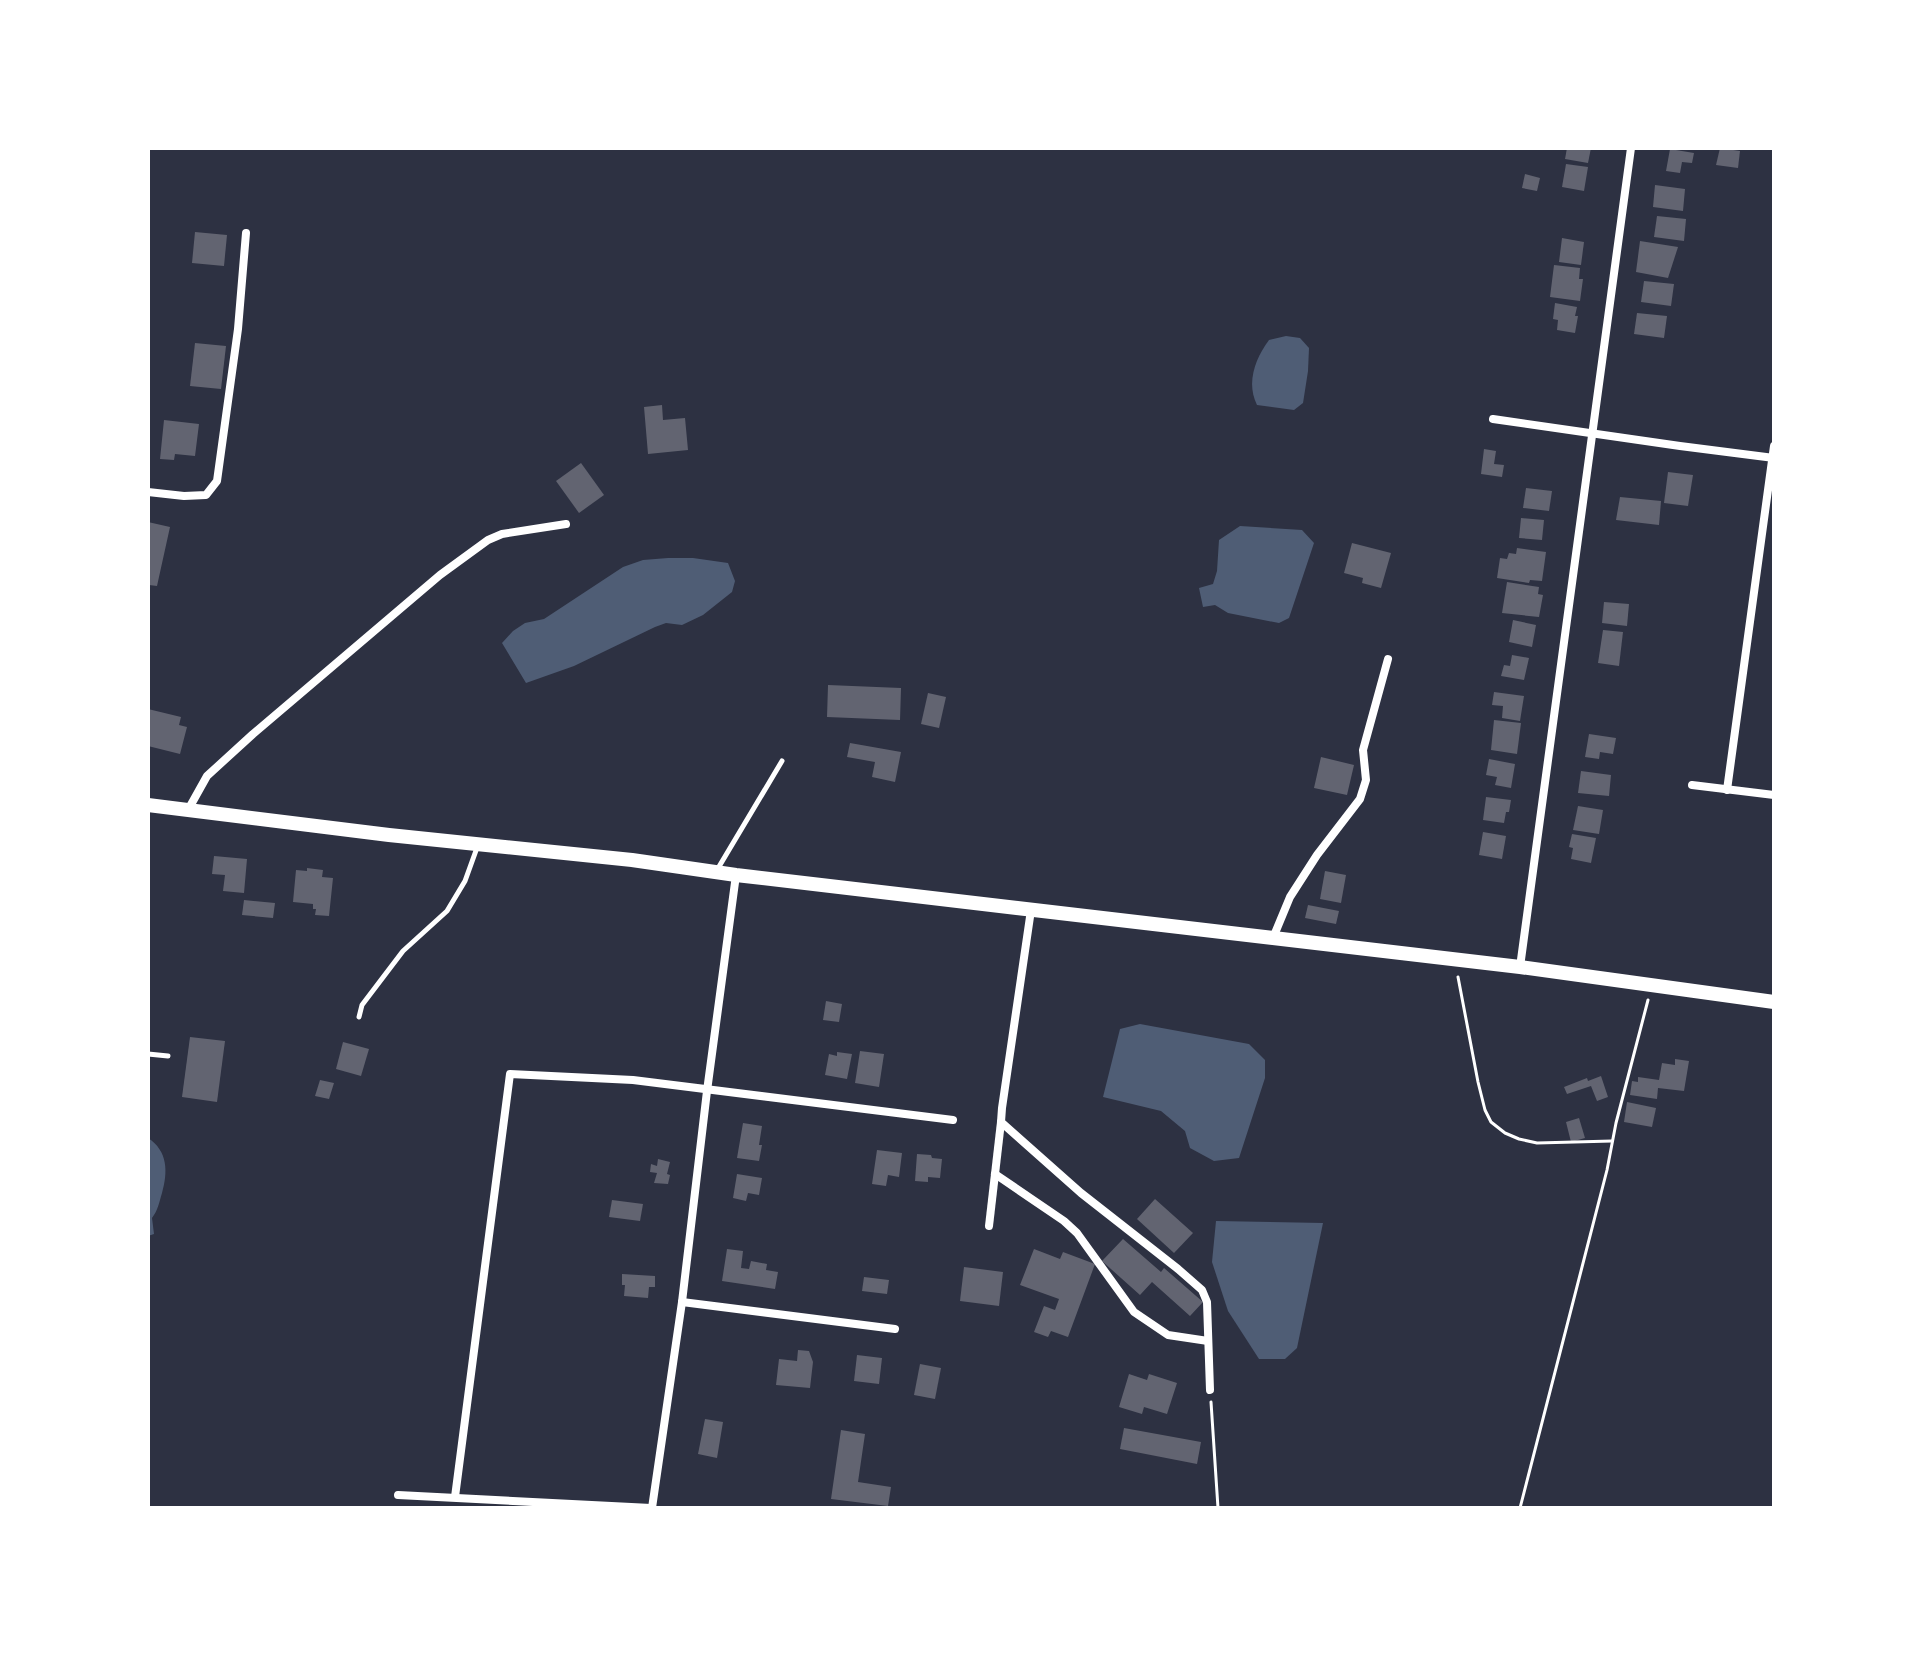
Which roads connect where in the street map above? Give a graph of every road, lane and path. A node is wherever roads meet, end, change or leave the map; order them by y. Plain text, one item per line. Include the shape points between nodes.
1 (1631, 148) edge
2 (246, 233) dead end
3 (1493, 419) dead end
4 (1592, 434) junction
5 (1774, 446) edge
6 (1773, 458) edge
7 (148, 492) edge
8 (566, 524) dead end
9 (1388, 659) dead end
10 (782, 761) dead end
11 (1692, 785) dead end
12 (1727, 790) junction
13 (1774, 795) edge
14 (148, 805) edge
15 (188, 810) junction
16 (479, 844) junction
17 (715, 872) junction
18 (736, 875) junction
19 (1031, 910) junction
20 (1273, 938) junction
21 (1454, 959) junction
22 (1520, 967) junction
23 (1652, 985) junction
24 (1774, 1002) edge
25 (359, 1017) dead end
26 (148, 1054) edge
27 (168, 1056) dead end
28 (707, 1091) junction
29 (953, 1120) dead end
30 (1001, 1122) junction
31 (1612, 1141) junction
32 (995, 1174) junction
33 (989, 1226) dead end
34 (682, 1302) junction
35 (895, 1329) dead end
36 (1208, 1341) junction
37 (1210, 1390) joint
38 (398, 1495) dead end
39 (455, 1497) junction
40 (652, 1508) edge
41 (1218, 1508) edge
42 (1520, 1508) edge

1 - 4 street
2 - 7 street via 217,481 206,495
3 - 4 street
4 - 6 street
4 - 22 street
5 - 6 street
6 - 12 street
8 - 15 street via 502,534 440,575 207,776
9 - 20 street via 1363,750 1366,780 1360,799 1290,897
10 - 17 lane
11 - 12 street
12 - 13 street
14 - 15 main road
15 - 16 main road
16 - 17 main road
16 - 25 lane via 447,911 403,951 362,1005
17 - 18 main road
18 - 19 main road
18 - 28 street
19 - 20 main road
19 - 30 street
20 - 21 main road
21 - 22 main road
21 - 31 path via 1491,1122 1505,1133 1537,1143
22 - 23 main road
23 - 24 main road
23 - 31 path
26 - 27 lane
28 - 29 street
28 - 34 street
28 - 39 street via 633,1080 510,1074
30 - 32 street
30 - 36 street via 1202,1290
31 - 42 path
32 - 33 street
32 - 36 street via 1077,1233 1134,1312 1154,1328
34 - 35 street
34 - 40 street
36 - 37 street
37 - 41 path
38 - 39 street
39 - 40 street

